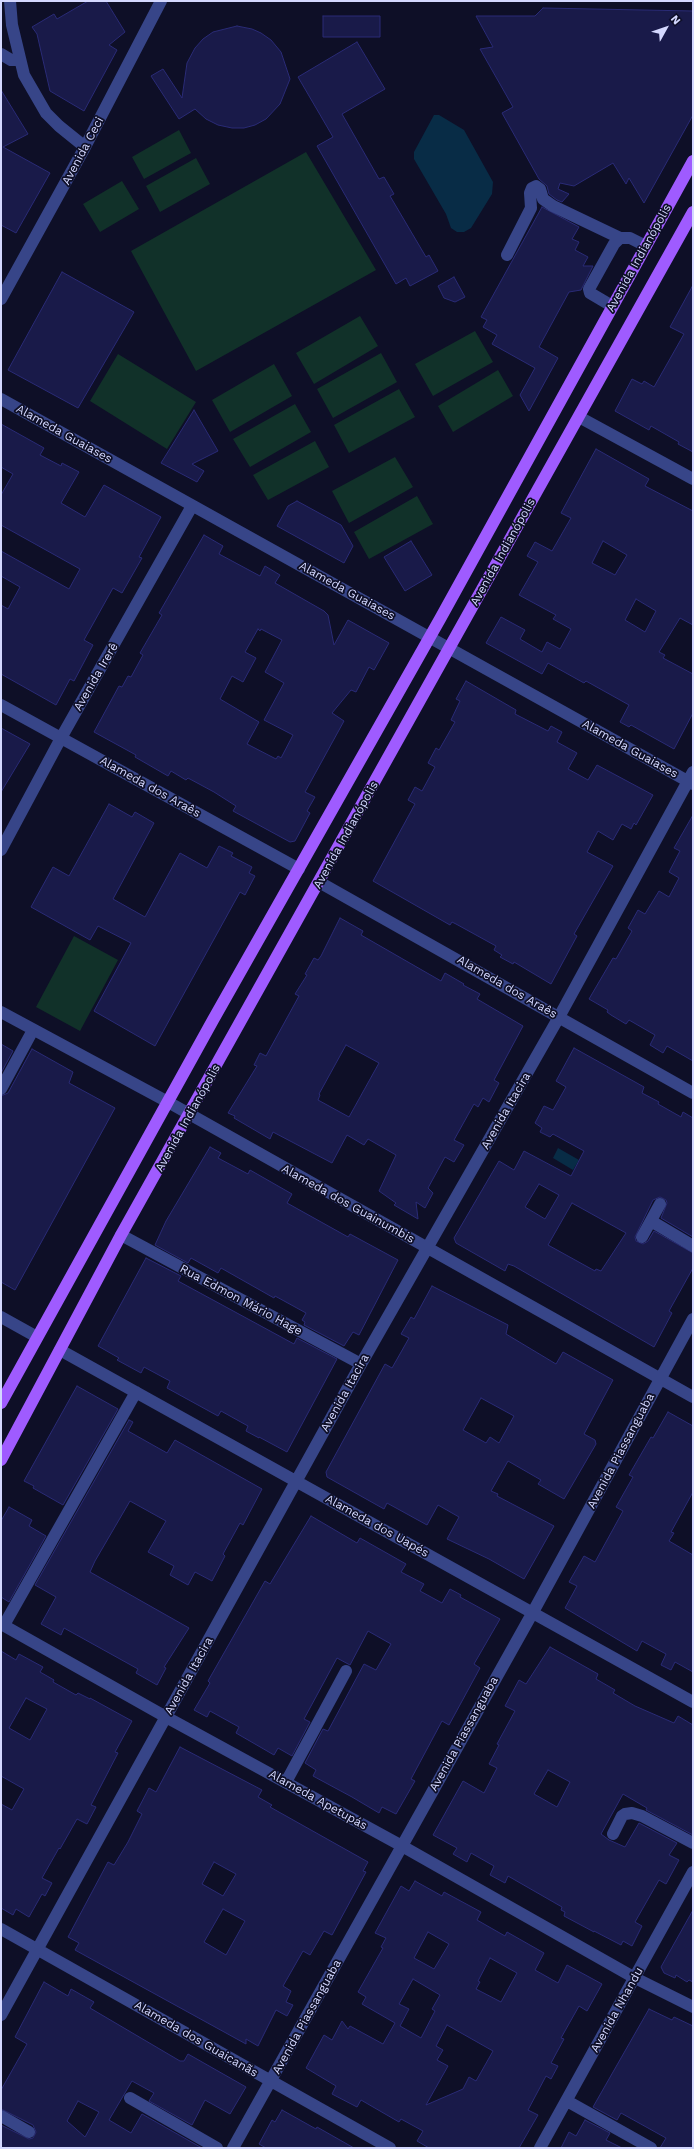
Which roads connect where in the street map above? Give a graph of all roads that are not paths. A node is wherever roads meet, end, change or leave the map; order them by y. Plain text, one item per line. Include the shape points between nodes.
1 (10, 1) edge
2 (161, 1) edge
3 (1, 54) edge
4 (19, 60) junction
5 (85, 147) junction
6 (693, 161) edge
7 (693, 212) edge
8 (620, 238) junction
9 (646, 246) junction
10 (507, 255) dead end
11 (1, 299) edge
12 (612, 306) junction
13 (1, 399) edge
14 (579, 417) junction
15 (693, 479) edge
16 (192, 506) junction
17 (430, 637) junction
18 (449, 647) junction
19 (1, 704) edge
20 (61, 738) junction
21 (691, 779) edge
22 (1, 850) edge
23 (299, 869) junction
24 (320, 882) junction
25 (1, 1012) edge
26 (559, 1017) junction
27 (33, 1030) junction
28 (1, 1089) edge
29 (693, 1092) edge
30 (168, 1102) junction
31 (189, 1115) junction
32 (660, 1204) dead end
33 (651, 1221) junction
34 (121, 1235) junction
35 (642, 1237) dead end
36 (693, 1246) edge
37 (427, 1248) junction
38 (1, 1318) edge
39 (693, 1320) edge
40 (37, 1338) junction
41 (60, 1350) junction
42 (361, 1364) junction
43 (659, 1379) junction
44 (136, 1392) junction
45 (693, 1397) edge
46 (1, 1403) edge
47 (1, 1460) edge
48 (296, 1482) junction
49 (534, 1612) junction
50 (2, 1625) edge
51 (346, 1671) dead end
52 (693, 1702) edge
53 (166, 1718) junction
54 (286, 1782) junction
55 (613, 1834) dead end
56 (693, 1843) edge
57 (402, 1846) junction
58 (693, 1872) edge
59 (1, 1929) edge
60 (37, 1950) junction
61 (635, 1978) junction
62 (693, 2007) edge
63 (1, 2015) edge
64 (271, 2082) junction
65 (130, 2098) dead end
66 (567, 2101) junction
67 (1, 2116) edge
68 (29, 2132) dead end
69 (217, 2148) edge
70 (233, 2148) edge
71 (390, 2148) edge
72 (540, 2148) edge
73 (651, 2148) edge

1 - 4 street
2 - 5 street, Avenida Ceci
3 - 4 street via 11,60
4 - 5 street via 24,75 46,113
5 - 11 street, Avenida Ceci
6 - 9 main road, Avenida Indianópolis
7 - 14 main road, Avenida Indianópolis
8 - 9 street via 630,238
8 - 10 street via 543,200 536,186 530,193 531,208
8 - 12 street via 614,244 589,289 590,293
9 - 12 main road, Avenida Indianópolis
12 - 17 main road, Avenida Indianópolis
13 - 16 street, Alameda Guaiases
14 - 15 street
14 - 18 main road, Avenida Indianópolis
16 - 17 street, Alameda Guaiases
16 - 20 street, Avenida Irerê
17 - 18 street, Alameda Guaiases
17 - 23 main road, Avenida Indianópolis
18 - 21 street, Alameda Guaiases
18 - 24 main road, Avenida Indianópolis
19 - 20 street, Alameda dos Araês
20 - 22 street, Avenida Irerê
20 - 23 street, Alameda dos Araês
21 - 26 street, Avenida Itacira
23 - 30 main road, Avenida Indianópolis
24 - 26 street, Alameda dos Araês
24 - 31 main road, Avenida Indianópolis
25 - 27 street, Alameda dos Guainumbis
26 - 29 street, Alameda dos Araês
26 - 37 street, Avenida Itacira
27 - 28 street
27 - 30 street, Alameda dos Guainumbis
30 - 31 street, Alameda dos Guainumbis
30 - 40 main road, Avenida Indianópolis
31 - 34 main road, Avenida Indianópolis
31 - 37 street, Alameda dos Guainumbis
32 - 33 street
33 - 35 street
33 - 36 street
34 - 41 main road, Avenida Indianópolis
34 - 42 street, Rua Edmon Mário Hage
37 - 42 street, Avenida Itacira
37 - 43 street, Alameda dos Guainumbis
38 - 40 street
39 - 43 street, Avenida Piassanguaba
40 - 46 main road, Avenida Indianópolis
41 - 44 street, Alameda dos Uapés
41 - 47 main road, Avenida Indianópolis
42 - 48 street, Avenida Itacira
43 - 45 street, Alameda dos Guainumbis
43 - 49 street, Avenida Piassanguaba
44 - 48 street, Alameda dos Uapés
44 - 50 street
48 - 49 street, Alameda dos Uapés
48 - 53 street, Avenida Itacira
49 - 52 street, Alameda dos Uapés
49 - 57 street, Avenida Piassanguaba
50 - 53 street, Alameda Apetupás
51 - 54 street
53 - 54 street, Alameda Apetupás
53 - 60 street, Avenida Itacira
54 - 57 street, Alameda Apetupás
55 - 56 street via 622,1816 632,1813
57 - 61 street, Alameda Apetupás
57 - 64 street, Avenida Piassanguaba
58 - 61 street, Avenida Nhandu
59 - 60 street, Alameda dos Guaicanãs
60 - 63 street, Avenida Itacira
60 - 64 street, Alameda dos Guaicanãs
61 - 62 street, Alameda Apetupás
61 - 66 street, Avenida Nhandu
64 - 70 street, Avenida Piassanguaba
64 - 71 street, Alameda dos Guaicanãs
65 - 69 street
66 - 72 street, Avenida Nhandu
66 - 73 street
67 - 68 street

